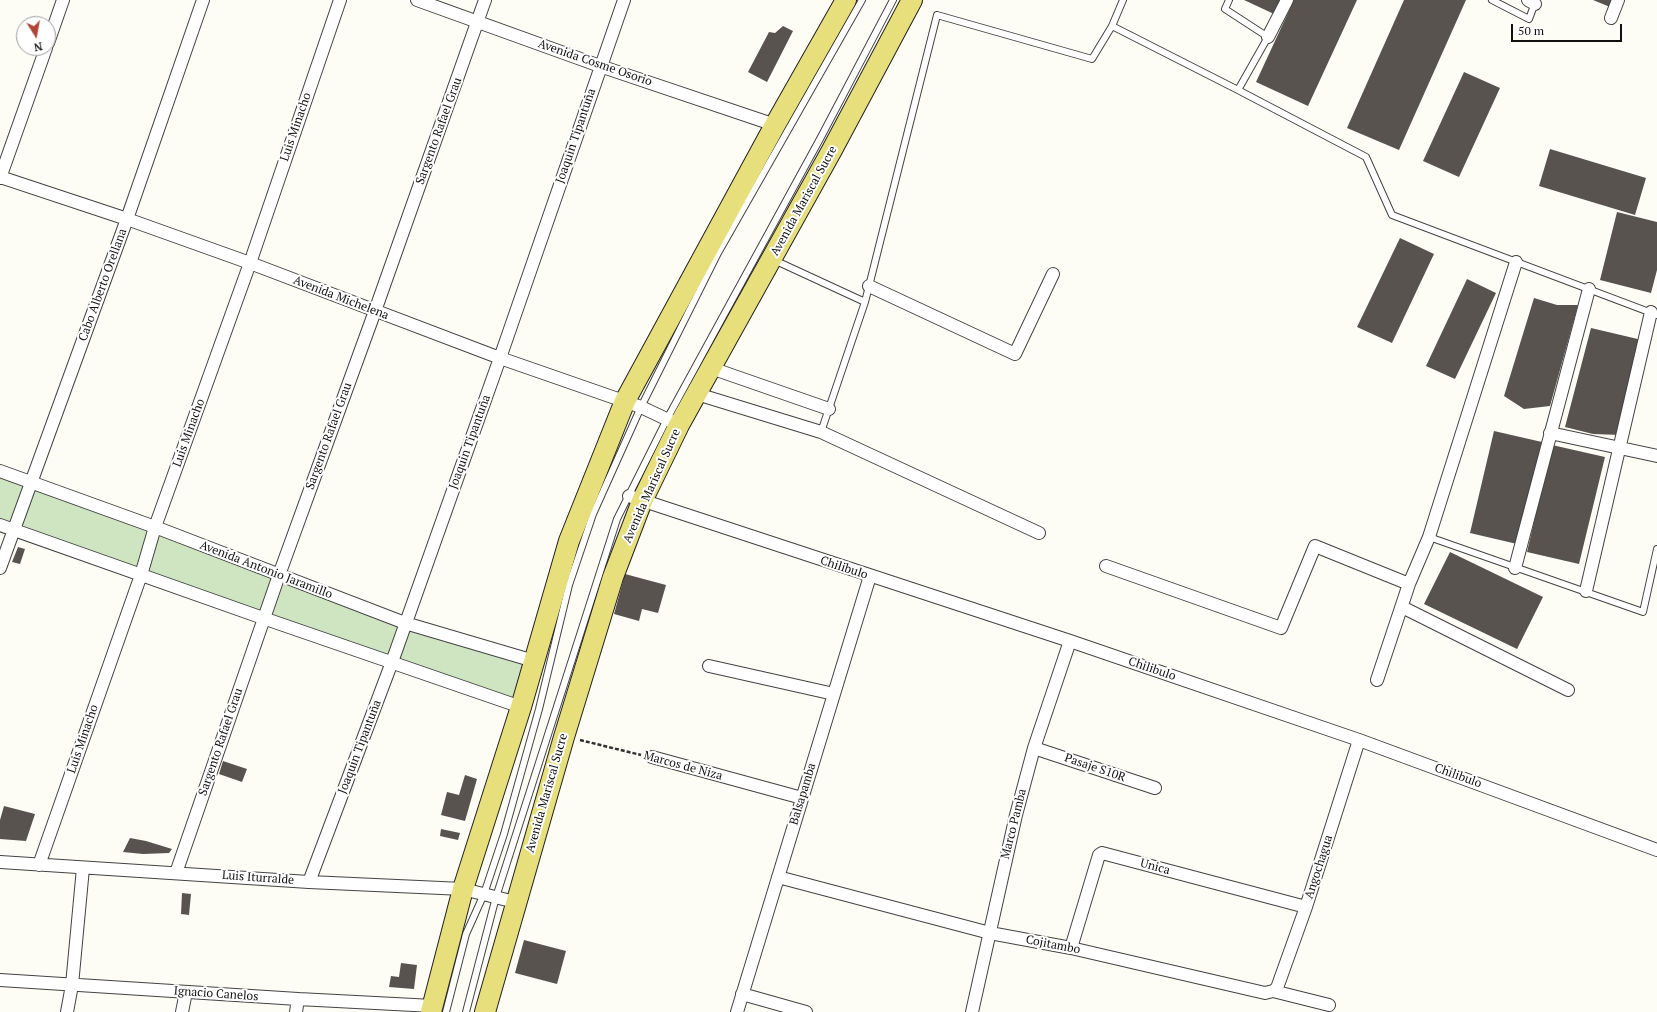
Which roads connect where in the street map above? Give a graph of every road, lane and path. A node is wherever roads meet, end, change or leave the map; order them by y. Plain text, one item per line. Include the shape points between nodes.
1 (63, 0) edge
2 (203, 0) edge
3 (340, 0) edge
4 (417, 0) edge
5 (485, 0) edge
6 (624, 0) edge
7 (846, 0) edge
8 (862, 0) edge
9 (893, 0) edge
10 (912, 0) edge
11 (1123, 0) edge
12 (1229, 0) edge
13 (1287, 0) edge
14 (1492, 0) edge
15 (1618, 0) edge
16 (1533, 1) edge
17 (1610, 18) dead end
18 (56, 20) edge
19 (478, 21) junction
20 (1112, 26) junction
21 (1268, 37) junction
22 (43, 56) edge
23 (600, 66) junction
24 (1238, 90) junction
25 (775, 125) junction
26 (0, 177) edge
27 (127, 219) junction
28 (772, 259) junction
29 (1516, 262) junction
30 (250, 263) junction
31 (1053, 274) dead end
32 (869, 286) junction
33 (1589, 289) junction
34 (865, 302) junction
35 (374, 311) junction
36 (1654, 314) edge
37 (500, 358) junction
38 (711, 368) junction
39 (696, 394) junction
40 (633, 404) junction
41 (829, 409) junction
42 (673, 422) junction
43 (821, 432) junction
44 (1550, 433) junction
45 (1657, 456) edge
46 (0, 470) edge
47 (31, 481) junction
48 (636, 498) junction
49 (0, 525) edge
50 (155, 527) junction
51 (13, 530) junction
52 (1039, 533) dead end
53 (1428, 537) junction
54 (1657, 549) edge
55 (1106, 566) dead end
56 (0, 568) edge
57 (1515, 568) junction
58 (141, 575) junction
59 (278, 575) junction
60 (870, 576) junction
61 (1409, 584) junction
62 (1586, 591) junction
63 (1402, 607) junction
64 (263, 618) junction
65 (406, 623) junction
66 (1070, 641) junction
67 (534, 661) junction
68 (392, 662) junction
69 (709, 666) dead end
70 (1377, 680) dead end
71 (1568, 690) dead end
72 (834, 694) junction
73 (521, 706) junction
74 (564, 737) junction
75 (1359, 740) junction
76 (1034, 748) junction
77 (652, 757) joint
78 (1155, 788) dead end
79 (802, 798) junction
80 (1657, 850) edge
81 (0, 862) edge
82 (39, 865) junction
83 (83, 868) junction
84 (176, 873) junction
85 (778, 877) junction
86 (309, 882) junction
87 (463, 889) junction
88 (484, 894) junction
89 (506, 900) junction
90 (1306, 907) junction
91 (990, 933) junction
92 (1071, 948) junction
93 (0, 980) edge
94 (72, 985) junction
95 (1273, 991) junction
96 (186, 992) junction
97 (742, 994) junction
98 (298, 999) junction
99 (1329, 1005) dead end
100 (437, 1010) edge
101 (66, 1012) edge
102 (182, 1012) edge
103 (296, 1012) edge
104 (466, 1012) edge
105 (485, 1012) edge
106 (737, 1012) edge
107 (806, 1012) edge
108 (972, 1012) edge

1 - 18 street
2 - 27 street, Cabo Alberto Orellana
3 - 30 street, Luis Minacho
4 - 19 street, Avenida Cosme Osorio
5 - 19 street, Sargento Rafael Grau
6 - 23 street, Joaquin Tipantuña
7 - 25 main road
8 - 40 lane
9 - 42 lane
10 - 28 main road, Avenida Mariscal Sucre
11 - 20 lane
12 - 21 lane via 1225,9
13 - 21 street
14 - 16 lane via 1529,19
15 - 17 street
19 - 23 street, Avenida Cosme Osorio
19 - 35 street, Sargento Rafael Grau
20 - 24 lane
20 - 32 lane via 1092,58 936,15
21 - 24 lane
22 - 26 street
23 - 25 street, Avenida Cosme Osorio
23 - 37 street, Joaquin Tipantuña
24 - 29 lane via 1366,157 1392,215
25 - 40 main road
26 - 27 street, Avenida Michelena
27 - 30 street, Avenida Michelena
27 - 47 street, Cabo Alberto Orellana
28 - 34 lane
28 - 38 main road, Avenida Mariscal Sucre
29 - 33 lane
29 - 53 street
30 - 35 street, Avenida Michelena
30 - 50 street, Luis Minacho
31 - 32 street via 1015,354
32 - 34 lane
33 - 36 lane
33 - 44 street
34 - 41 lane
35 - 37 street, Avenida Michelena
35 - 59 street, Sargento Rafael Grau
36 - 62 street
37 - 40 street, Avenida Michelena
37 - 65 street, Joaquin Tipantuña
38 - 39 main road, Avenida Mariscal Sucre
38 - 41 street
39 - 42 main road, Avenida Mariscal Sucre
39 - 43 street
40 - 42 street, Avenida Michelena
40 - 67 main road via 569,541
40 - 88 lane via 569,585 537,716 504,834
41 - 43 lane
42 - 48 main road, Avenida Mariscal Sucre
43 - 52 street
44 - 45 street
44 - 57 street
46 - 47 street, Avenida Antonio Jaramillo
47 - 50 street, Avenida Antonio Jaramillo
47 - 51 street, Cabo Alberto Orellana
48 - 60 street, Chilibulo
48 - 74 main road, Avenida Mariscal Sucre
48 - 89 lane via 617,519
49 - 51 street
50 - 58 street, Luis Minacho
50 - 59 street, Avenida Antonio Jaramillo
51 - 56 street, Cabo Alberto Orellana
51 - 58 street
53 - 57 lane
53 - 61 street
54 - 62 lane via 1643,612
55 - 61 street via 1281,628 1316,546
57 - 62 lane
58 - 64 street
58 - 82 street, Luis Minacho
59 - 64 street, Sargento Rafael Grau
59 - 65 street, Avenida Antonio Jaramillo
60 - 66 street, Chilibulo
60 - 72 street, Balsapamba
61 - 63 street
63 - 70 street
63 - 71 street
64 - 68 street
64 - 84 street, Sargento Rafael Grau
65 - 67 street, Avenida Antonio Jaramillo
65 - 68 street, Joaquin Tipantuña
66 - 75 street, Chilibulo
66 - 76 street, Marco Pamba
67 - 73 main road
68 - 73 street
68 - 86 street, Joaquin Tipantuña
69 - 72 street
72 - 79 street, Balsapamba
73 - 87 main road
74 - 77 path, Marcos de Niza
74 - 89 main road, Avenida Mariscal Sucre
75 - 80 street, Chilibulo
75 - 90 street, Angochagua
76 - 78 street, Pasaje S10R
76 - 91 street, Marco Pamba via 1016,814
77 - 79 street, Marcos de Niza
79 - 85 street, Balsapamba
81 - 82 street, Luis Iturralde
82 - 83 street, Luis Iturralde
83 - 84 street, Luis Iturralde
83 - 94 street
84 - 86 street, Luis Iturralde
85 - 91 street, Cojitambo
85 - 97 street, Balsapamba
86 - 87 street, Luis Iturralde
87 - 88 street, Luis Iturralde
87 - 100 main road
88 - 89 street, Luis Iturralde
88 - 100 lane
89 - 104 lane
89 - 105 main road, Avenida Mariscal Sucre
90 - 92 street, Unica via 1102,853 1099,855
90 - 95 street, Angochagua via 1277,988
91 - 92 street, Cojitambo
91 - 108 street, Marco Pamba
92 - 95 street, Cojitambo via 1265,993
93 - 94 street, Ignacio Canelos
94 - 96 street, Ignacio Canelos
94 - 101 street
95 - 99 street, Cojitambo
96 - 98 street, Ignacio Canelos
96 - 102 street
97 - 106 street, Balsapamba
97 - 107 street
98 - 100 street, Ignacio Canelos
98 - 103 street

